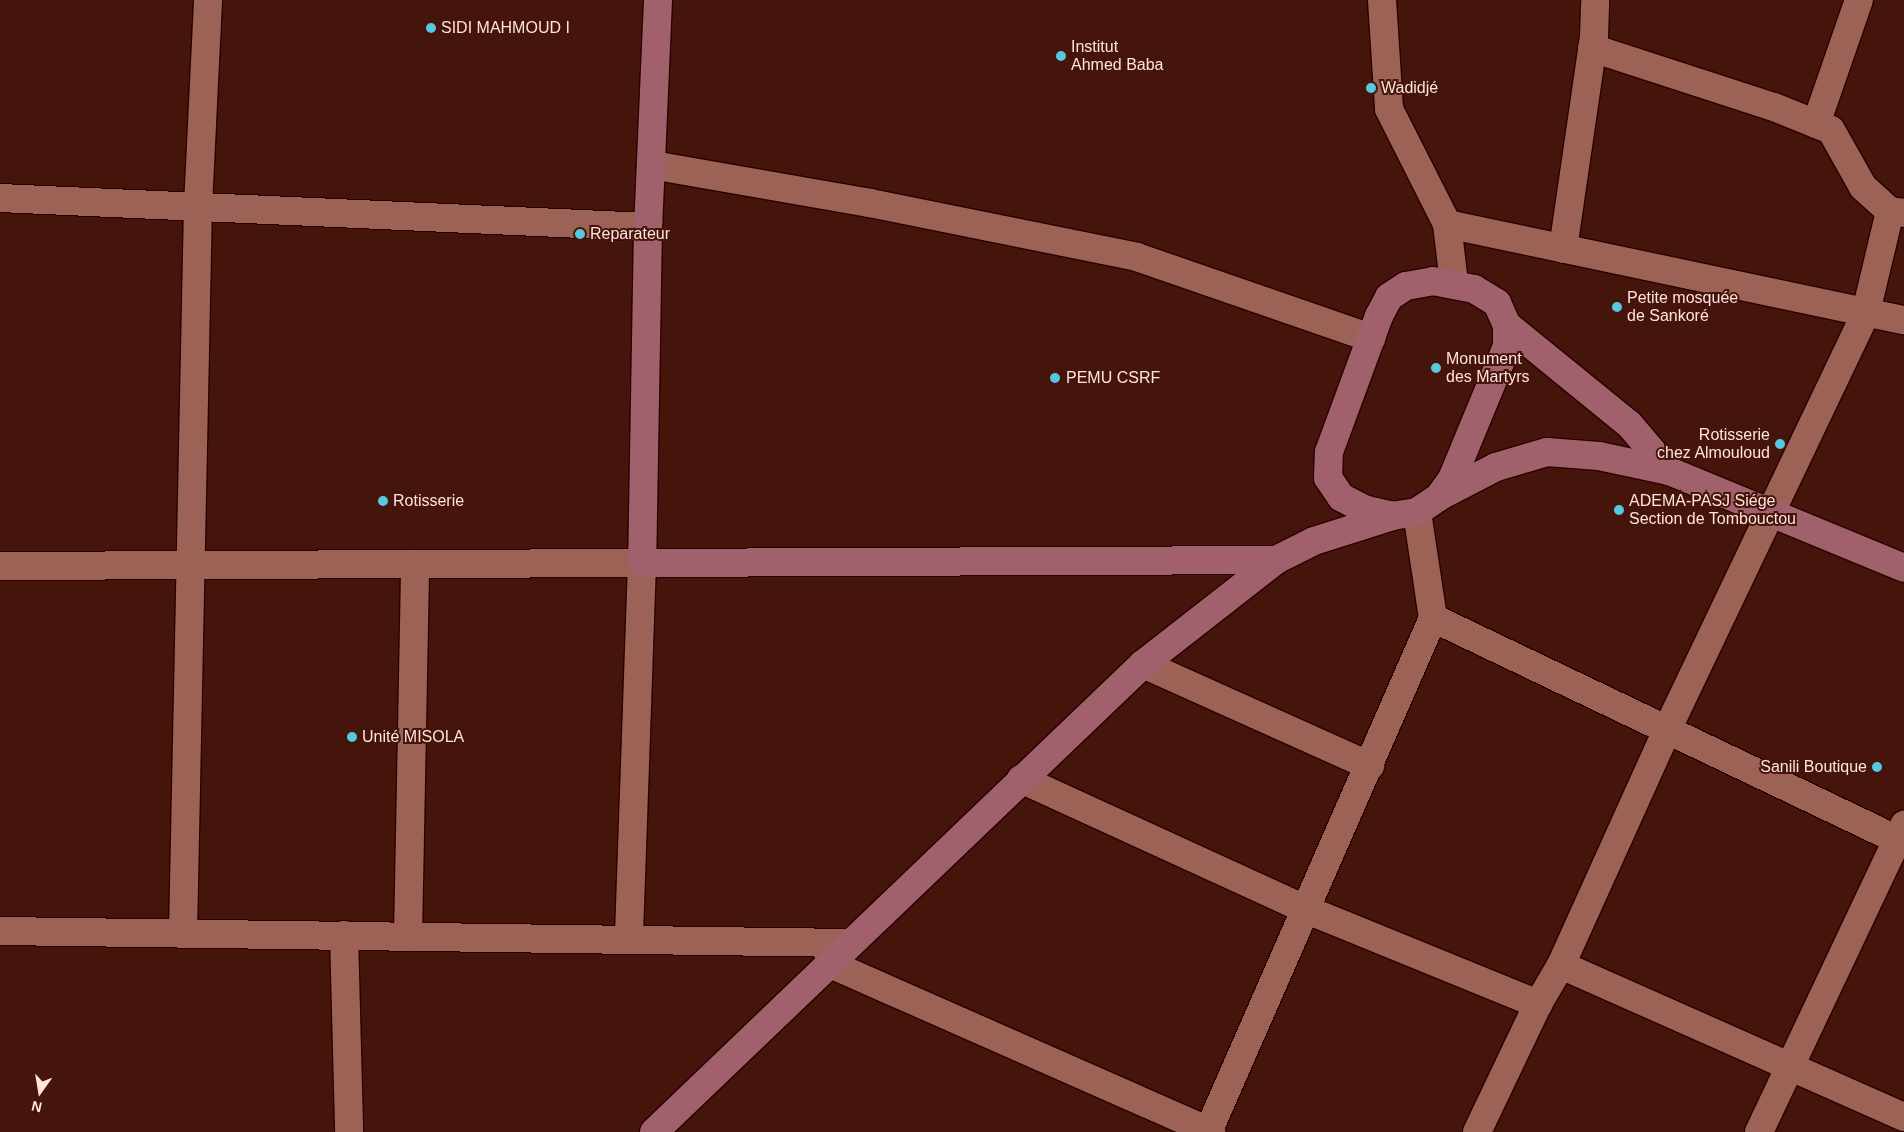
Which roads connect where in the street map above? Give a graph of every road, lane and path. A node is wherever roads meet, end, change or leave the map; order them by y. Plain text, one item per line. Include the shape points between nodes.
1 (208, 0) edge
2 (658, 0) edge
3 (1382, 0) edge
4 (1595, 0) edge
5 (1859, 0) edge
6 (1592, 48) junction
7 (1816, 124) junction
8 (652, 165) junction
9 (0, 198) edge
10 (198, 206) junction
11 (1897, 212) edge
12 (1447, 224) junction
13 (648, 227) junction
14 (1563, 248) junction
15 (1443, 282) junction
16 (1866, 312) junction
17 (1904, 320) edge
18 (1507, 324) junction
19 (1370, 338) junction
20 (1669, 472) junction
21 (1439, 497) junction
22 (1405, 514) junction
23 (1772, 515) junction
24 (1276, 560) junction
25 (642, 563) junction
26 (191, 564) junction
27 (415, 564) junction
28 (0, 566) edge
29 (1904, 568) edge
30 (1433, 618) junction
31 (1143, 664) junction
32 (1667, 730) junction
33 (1370, 766) junction
34 (1021, 779) junction
35 (1902, 836) edge
36 (1305, 908) junction
37 (0, 931) edge
38 (183, 933) junction
39 (344, 935) junction
40 (408, 936) junction
41 (629, 940) junction
42 (849, 943) junction
43 (828, 963) junction
44 (1561, 965) junction
45 (1538, 1004) junction
46 (1790, 1067) junction
47 (1904, 1117) edge
48 (349, 1132) edge
49 (654, 1132) edge
50 (1209, 1132) edge
51 (1477, 1132) edge
52 (1759, 1132) edge

1 - 10 street
2 - 8 street
3 - 12 street via 1389,108
4 - 6 street
5 - 7 street
6 - 7 street via 1774,107
6 - 14 street
7 - 11 street via 1830,130 1863,187
8 - 13 street
8 - 19 street via 870,203 1137,257
9 - 10 street
10 - 13 street
10 - 26 street
11 - 16 street
12 - 14 street
12 - 15 street
13 - 25 street
14 - 16 street
15 - 18 street via 1474,289 1497,304
15 - 19 street via 1406,286 1389,297
16 - 17 street
16 - 23 street
18 - 20 street via 1629,424
18 - 21 street via 1507,346 1452,479
19 - 22 street via 1329,452 1328,478 1341,497 1366,510
20 - 21 street via 1599,456 1548,452 1496,467
20 - 23 street
21 - 22 street
22 - 24 street via 1314,541
22 - 30 street
23 - 29 street
23 - 32 street
24 - 25 street
24 - 31 street
25 - 27 street
25 - 41 street
26 - 27 street
26 - 28 street
26 - 38 street
27 - 40 street
30 - 32 street
30 - 33 street
31 - 33 street
31 - 34 street
32 - 35 street
32 - 44 street
33 - 36 street
34 - 36 street
34 - 42 street
35 - 46 street
36 - 45 street
36 - 50 street
37 - 38 street
38 - 39 street
39 - 40 street
39 - 48 street
40 - 41 street
41 - 42 street
42 - 43 street
43 - 49 street
43 - 50 street
44 - 45 street
44 - 46 street
45 - 51 street
46 - 47 street
46 - 52 street

